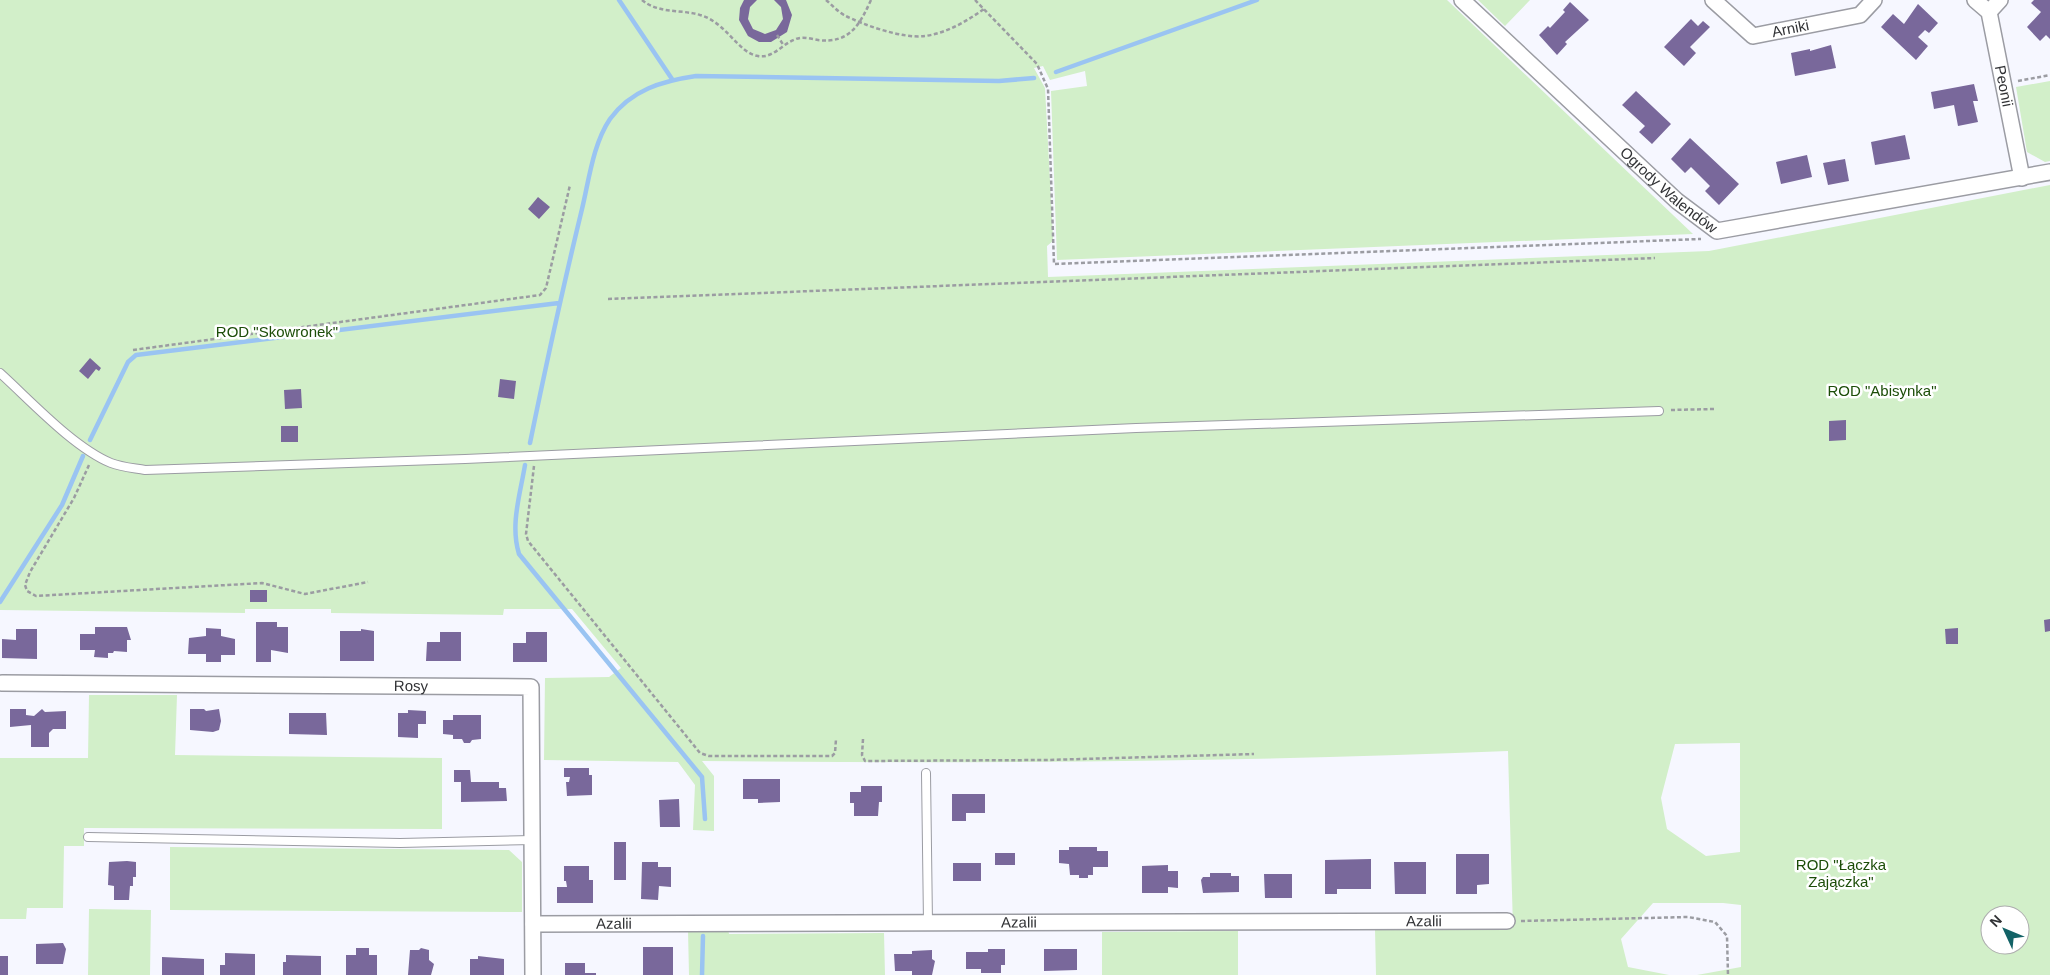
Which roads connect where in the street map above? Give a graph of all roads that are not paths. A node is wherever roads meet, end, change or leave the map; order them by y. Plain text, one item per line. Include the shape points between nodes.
1 (1462, 0) edge
2 (1713, 0) edge
3 (1874, 0) edge
4 (1975, 0) edge
5 (2000, 0) edge
6 (1989, 12) junction
7 (2050, 172) edge
8 (2022, 178) junction
9 (0, 373) edge
10 (1659, 411) road end
11 (2, 683) dead end
12 (926, 773) dead end
13 (88, 837) dead end
14 (533, 840) junction
15 (1507, 921) road end
16 (928, 923) junction
17 (533, 924) junction
18 (533, 975) edge

1 - 8 street, Ogrody Walendów via 1677,201 1717,231
2 - 3 street, Arniki via 1752,36 1860,15
4 - 6 street
5 - 6 street
6 - 8 street, Peonii
7 - 8 street, Ogrody Walendów
9 - 10 lane via 93,453 111,463 145,470 465,459 1136,428
11 - 14 street, Rosy via 531,688
12 - 16 lane
13 - 14 lane via 400,843
14 - 17 street, Rosy
15 - 16 street, Azalii
16 - 17 street, Azalii
17 - 18 street, Rosy

